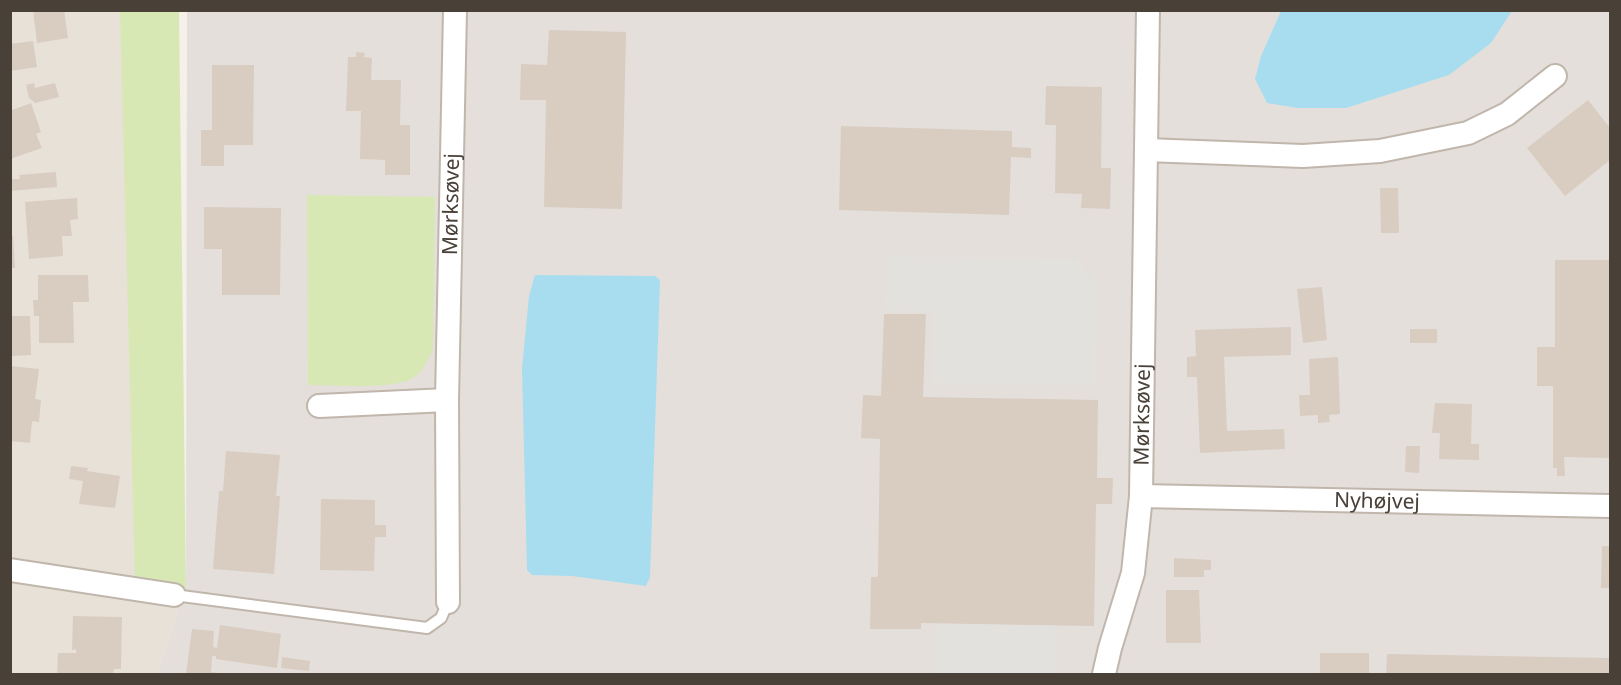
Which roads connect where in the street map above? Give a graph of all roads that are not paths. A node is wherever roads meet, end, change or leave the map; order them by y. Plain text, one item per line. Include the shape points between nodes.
1 (455, 10) edge
2 (1148, 10) edge
3 (1555, 76) dead end
4 (1146, 150) junction
5 (447, 400) junction
6 (319, 406) dead end
7 (1141, 496) junction
8 (1611, 506) edge
9 (10, 570) edge
10 (174, 595) joint
11 (448, 602) joint
12 (1104, 675) edge

1 - 5 street, Mørksøvej
2 - 4 street, Mørksøvej
3 - 4 street via 1507,114 1468,133 1380,151 1303,156
4 - 7 street, Mørksøvej
5 - 6 street
5 - 11 street, Mørksøvej
7 - 8 street, Nyhøjvej
7 - 12 street, Mørksøvej via 1133,573
9 - 10 street
10 - 11 lane via 428,628 441,618

